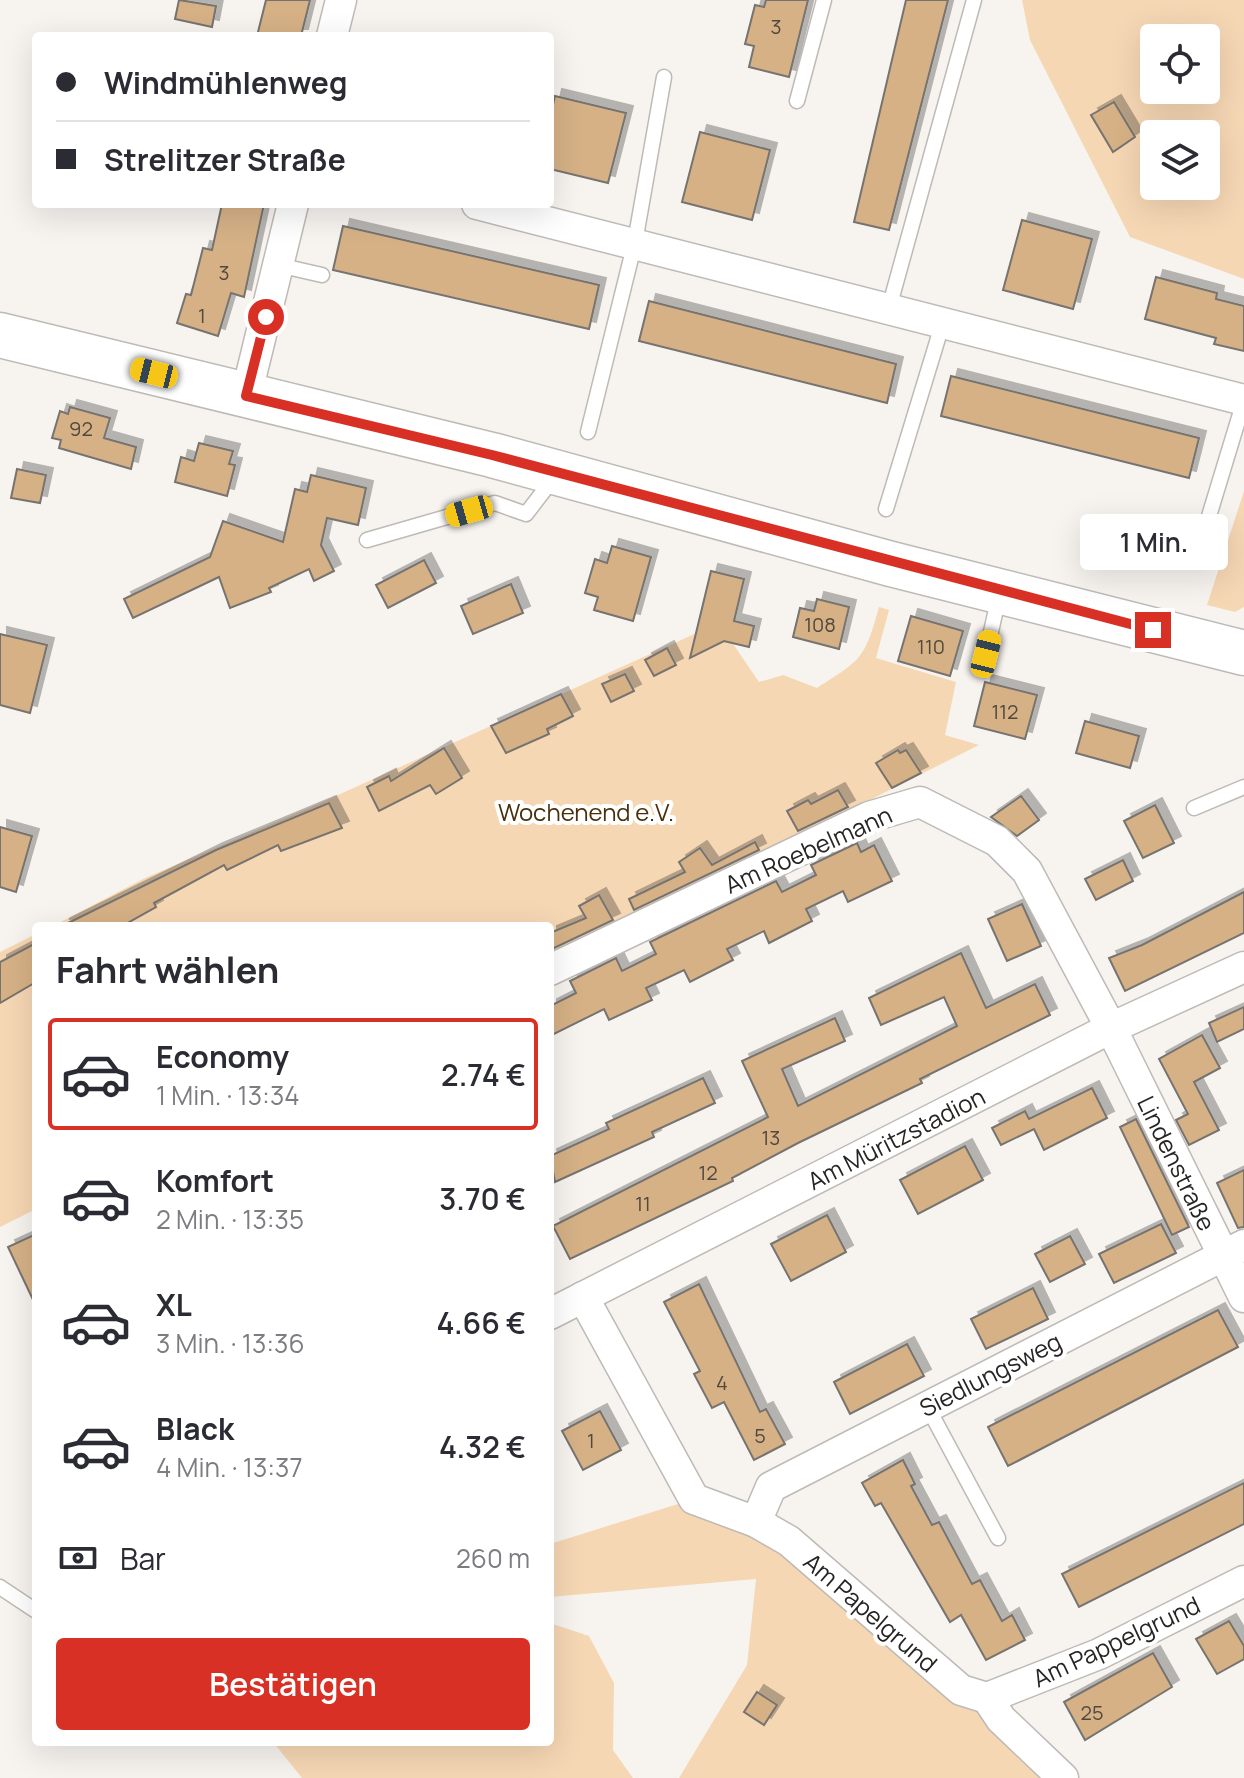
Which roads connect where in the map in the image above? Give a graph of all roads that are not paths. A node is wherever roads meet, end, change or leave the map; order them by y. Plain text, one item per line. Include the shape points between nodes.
1 (341, 0) edge
2 (824, 0) edge
3 (974, 0) edge
4 (333, 32) edge
5 (664, 77) dead end
6 (797, 101) dead end
7 (292, 208) edge
8 (494, 208) edge
9 (635, 242) junction
10 (278, 265) junction
11 (322, 275) dead end
12 (889, 308) junction
13 (943, 322) junction
14 (0, 335) edge
15 (246, 396) junction
16 (1244, 401) edge
17 (588, 432) dead end
18 (571, 476) junction
19 (886, 509) dead end
20 (367, 540) dead end
21 (1196, 559) dead end
22 (1000, 592) junction
23 (1240, 649) edge
24 (986, 654) dead end
25 (1244, 787) edge
26 (1194, 808) dead end
27 (1244, 967) edge
28 (554, 968) edge
29 (1111, 1028) junction
30 (1232, 1257) edge
31 (583, 1297) junction
32 (1244, 1297) edge
33 (554, 1312) edge
34 (930, 1413) junction
35 (756, 1522) junction
36 (998, 1538) dead end
37 (1244, 1581) edge
38 (0, 1587) edge
39 (32, 1608) edge
40 (987, 1698) junction
41 (1063, 1778) edge

1 - 4 street
2 - 6 lane
3 - 12 lane
5 - 9 lane
7 - 10 street
8 - 9 street
9 - 12 street
9 - 17 lane
10 - 11 lane
10 - 15 street
12 - 13 street
13 - 16 street
13 - 19 lane
14 - 15 main road
15 - 18 main road
16 - 21 lane
18 - 20 lane via 546,488 526,514 495,503
18 - 22 main road
22 - 23 main road
22 - 24 lane
25 - 26 lane
27 - 29 street, Am Müritzstadion
28 - 29 street, Am Roebelmann via 869,817 920,802 997,841 1027,871
29 - 30 street, Lindenstraße
29 - 31 street, Am Müritzstadion
30 - 32 street, Lindenstraße
30 - 34 street, Siedlungsweg
31 - 33 street, Am Müritzstadion
31 - 35 street via 694,1499
34 - 35 street, Siedlungsweg via 787,1496
34 - 36 lane
35 - 40 street, Am Papelgrund via 789,1541 961,1690
37 - 40 street, Am Pappelgrund via 1099,1654
38 - 39 lane
40 - 41 street via 1001,1719

